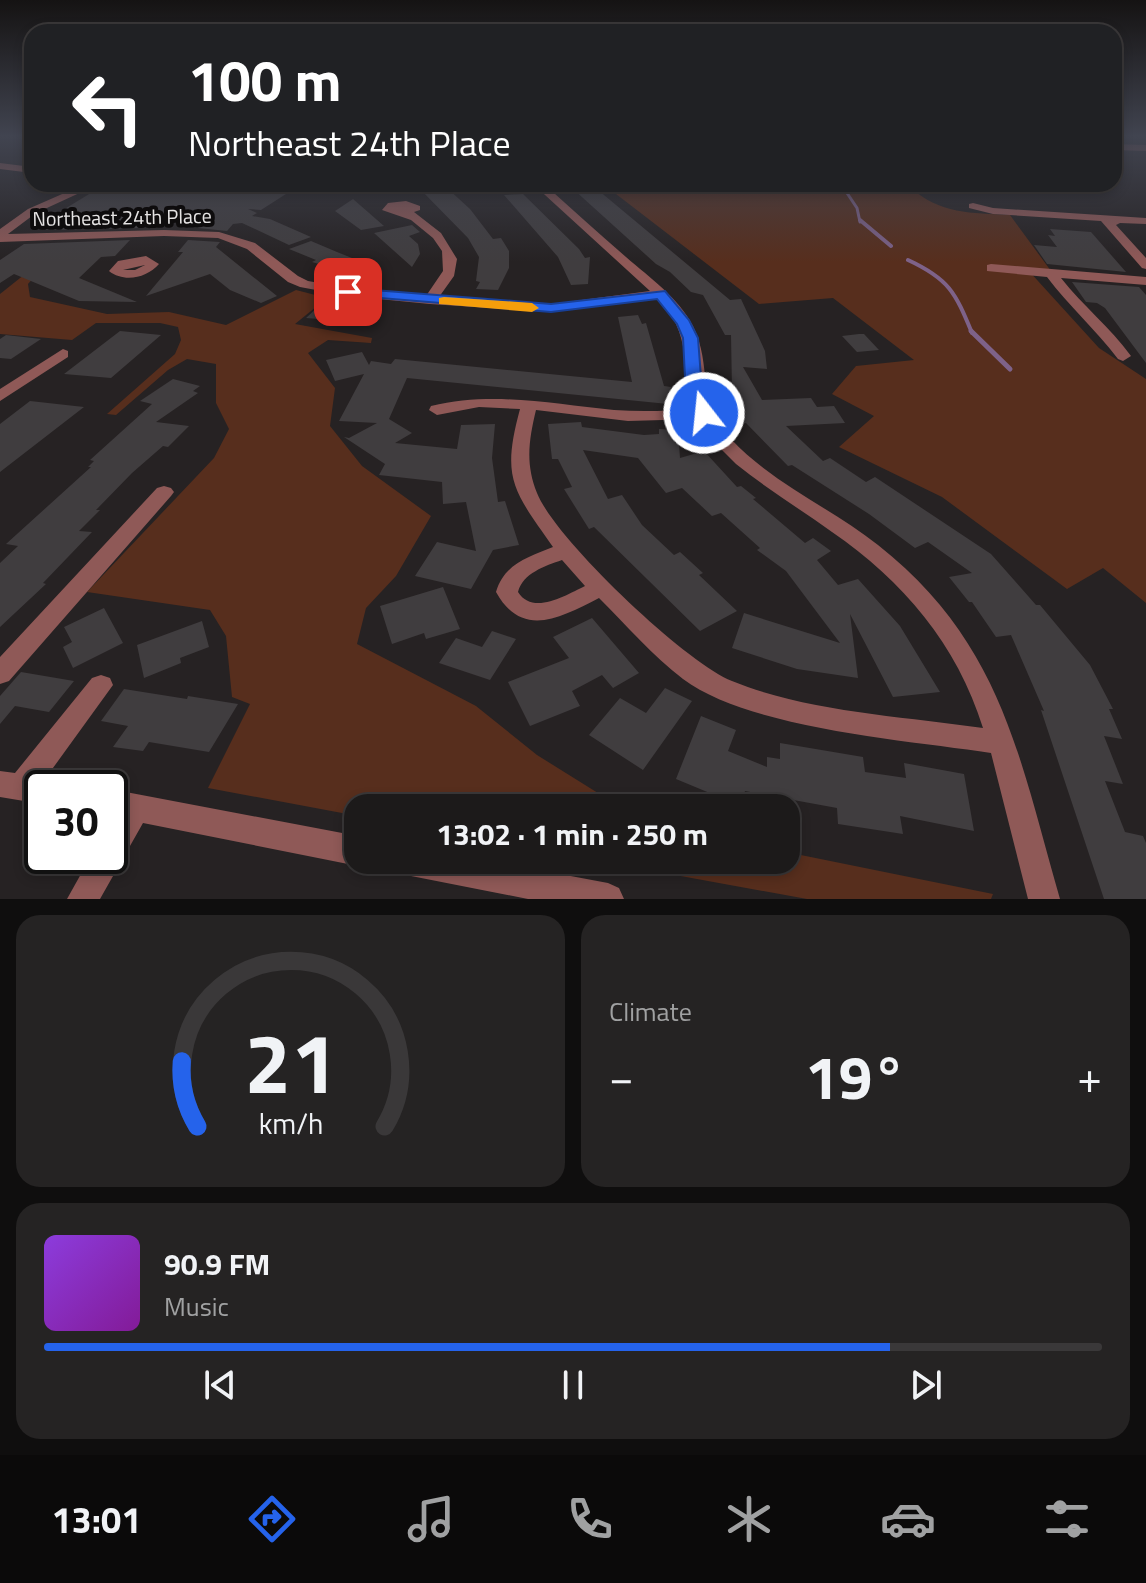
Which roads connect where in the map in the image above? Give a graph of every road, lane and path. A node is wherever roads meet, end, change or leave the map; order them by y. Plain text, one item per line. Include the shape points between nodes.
1 (76, 192) edge
2 (547, 192) edge
3 (973, 206) dead end
4 (408, 213) dead end
5 (1131, 220) junction
6 (1146, 221) edge
7 (164, 233) junction
8 (0, 236) edge
9 (140, 260) dead end
10 (1146, 265) edge
11 (991, 268) dead end
12 (1052, 274) junction
13 (1146, 281) edge
14 (660, 294) junction
15 (430, 300) junction
16 (63, 354) dead end
17 (1123, 356) dead end
18 (41, 357) dead end
19 (0, 387) edge
20 (0, 396) edge
21 (529, 406) junction
22 (437, 410) dead end
23 (704, 413) junction
24 (164, 492) dead end
25 (565, 550) junction
26 (600, 588) junction
27 (0, 674) edge
28 (101, 685) dead end
29 (999, 742) junction
30 (21, 788) edge
31 (128, 807) edge
32 (344, 848) edge
33 (98, 874) edge
34 (479, 874) edge
35 (83, 899) edge
36 (608, 899) edge
37 (1044, 899) edge

1 - 8 street via 32,211
2 - 14 street
3 - 5 street
4 - 15 street via 432,230 450,257 449,273
5 - 6 street
5 - 10 street via 1106,221
7 - 8 street, Northeast 24th Place
7 - 9 street
7 - 15 street, Northeast 24th Place via 204,233 240,241 293,279 325,289
11 - 12 street
12 - 13 street
12 - 17 street
14 - 15 street, Northeast 24th Place via 551,308
14 - 23 street via 690,338 693,377
16 - 20 street
18 - 19 street
21 - 22 street via 475,401
21 - 23 street via 634,416
21 - 25 street via 519,446 520,469 528,497
23 - 29 street via 756,471 856,539 919,595 965,657
24 - 27 street
25 - 26 street
25 - 26 street via 511,578 507,592 515,606 544,612
26 - 29 street via 692,672 721,688 814,715
28 - 30 street
29 - 37 street
31 - 32 street
33 - 35 street
34 - 36 street

